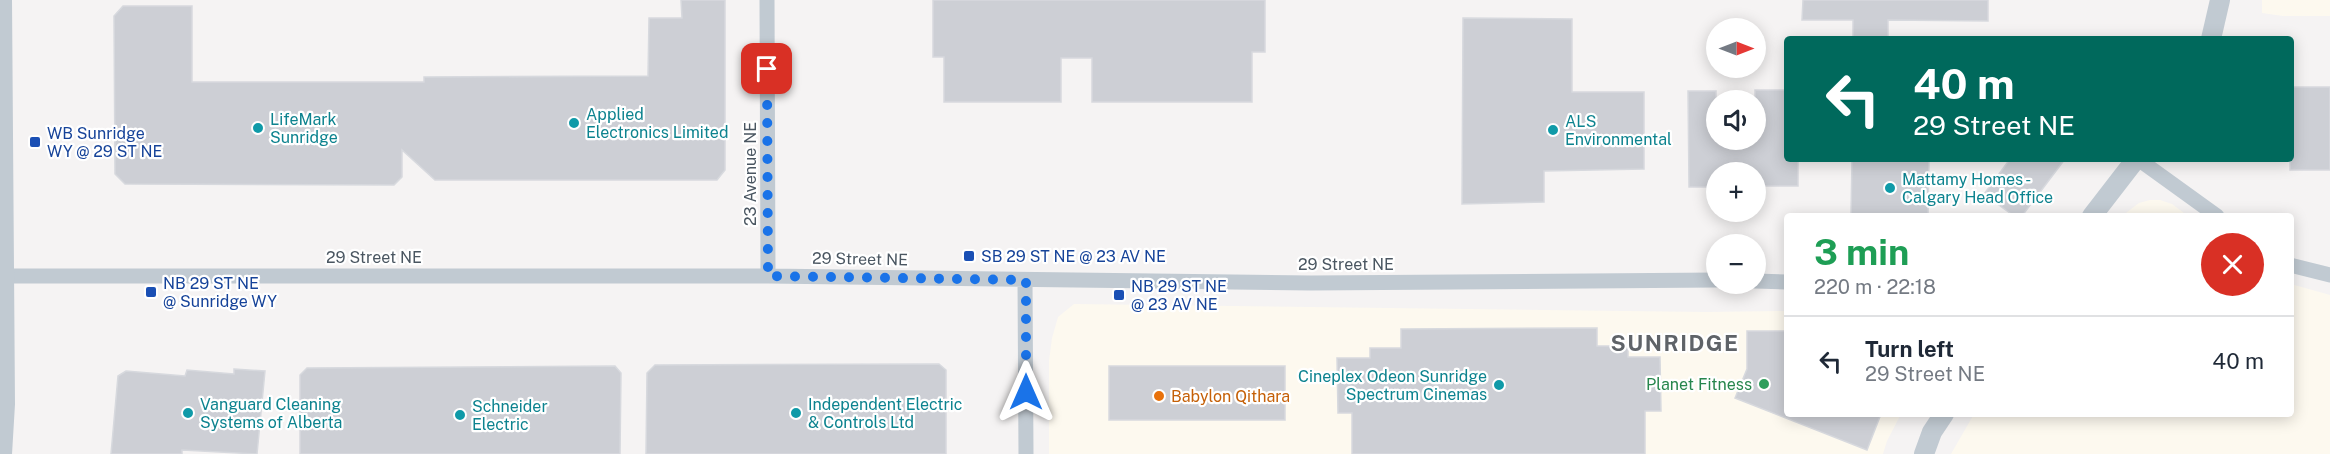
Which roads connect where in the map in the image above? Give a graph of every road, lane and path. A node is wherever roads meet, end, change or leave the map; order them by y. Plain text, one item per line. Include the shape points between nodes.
1 (2, 0) edge
2 (767, 0) edge
3 (2220, 0) edge
4 (2212, 36) edge
5 (2135, 162) edge
6 (2141, 162) edge
7 (2094, 213) edge
8 (2213, 213) edge
9 (2294, 266) edge
10 (2330, 275) edge
11 (4, 276) junction
12 (768, 276) junction
13 (1026, 280) junction
14 (1706, 280) edge
15 (1766, 281) edge
16 (1784, 282) edge
17 (1942, 417) edge
18 (2, 454) edge
19 (1026, 454) edge
20 (1924, 454) edge

1 - 11 street
2 - 12 street, 23 Avenue NE
3 - 4 street
5 - 7 street
6 - 8 street
9 - 10 street
11 - 12 street, 29 Street NE
11 - 18 street
12 - 13 street, 29 Street NE
13 - 14 street, 29 Street NE
13 - 19 street
15 - 16 street
17 - 20 street

